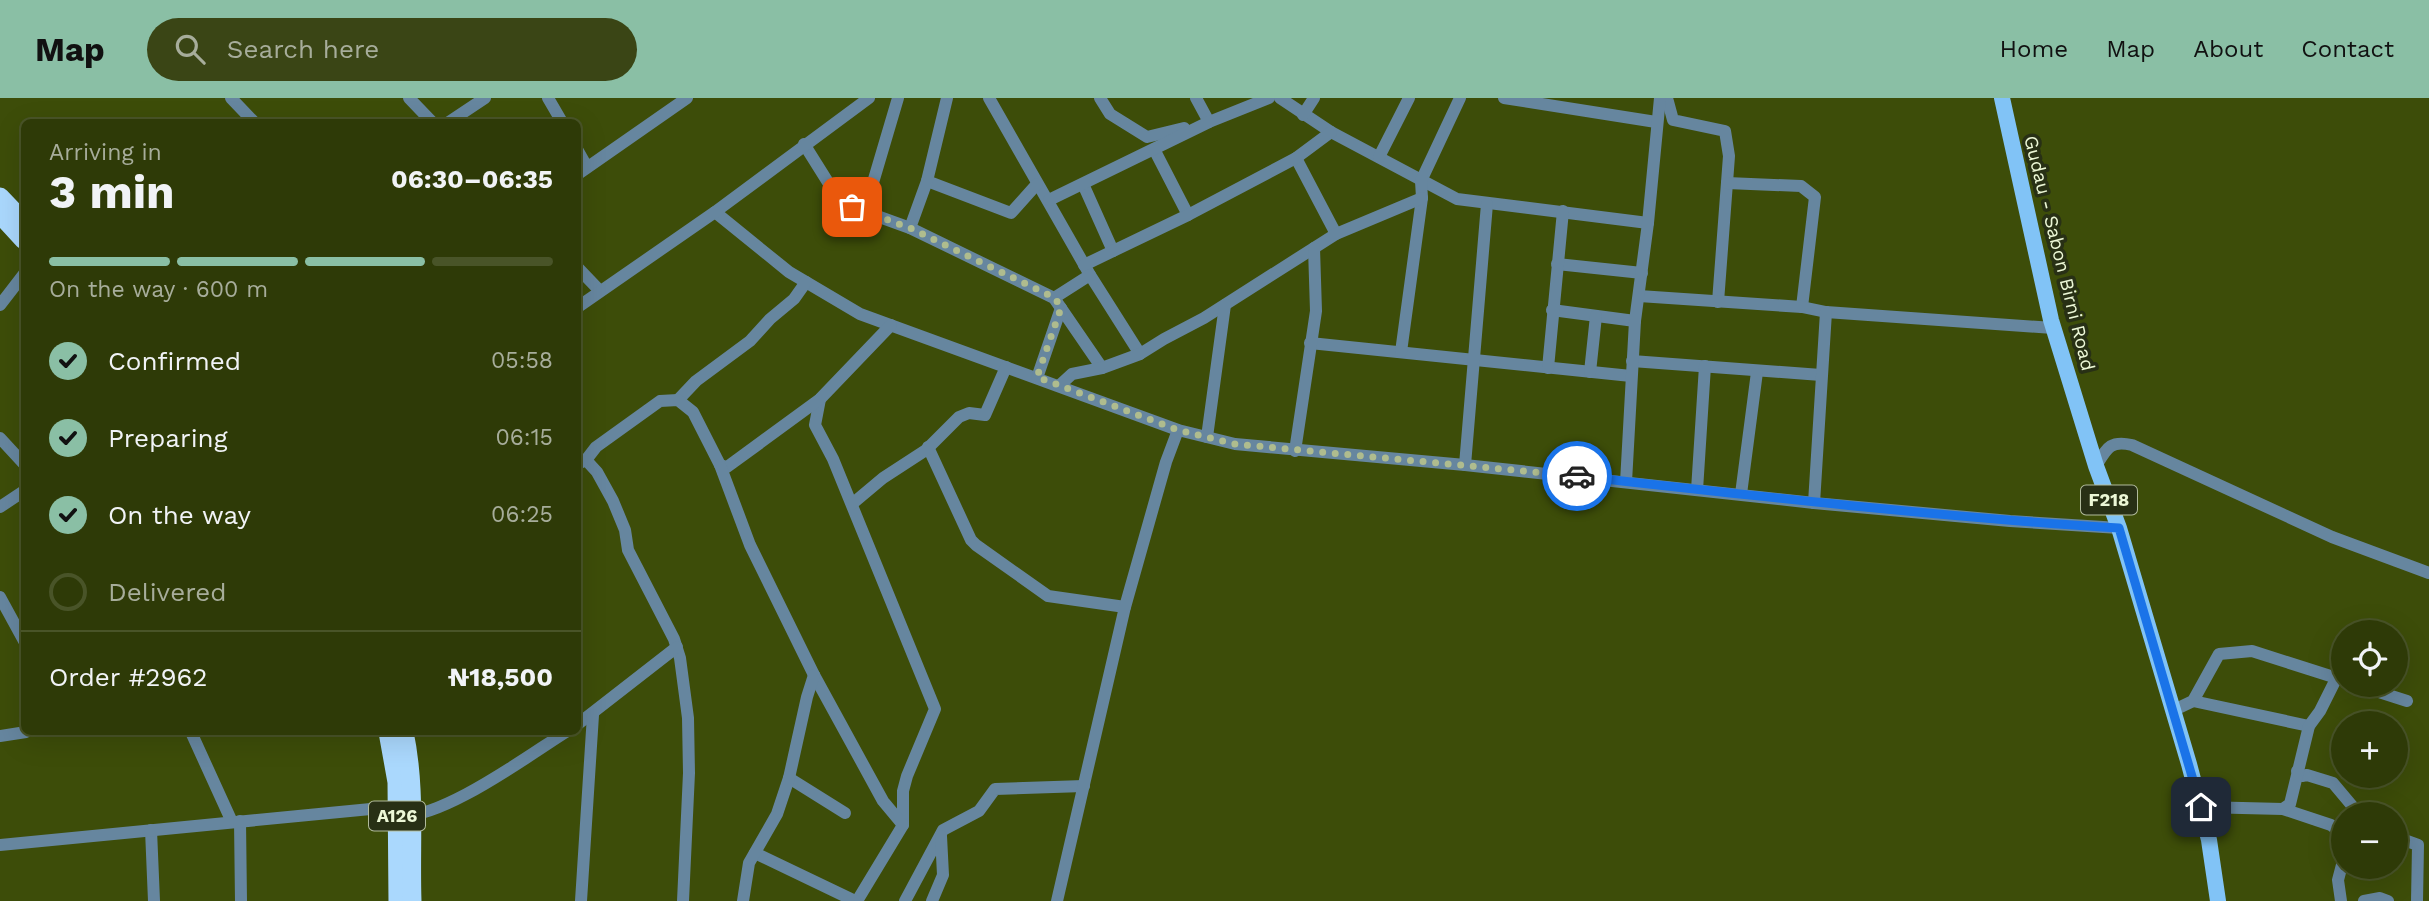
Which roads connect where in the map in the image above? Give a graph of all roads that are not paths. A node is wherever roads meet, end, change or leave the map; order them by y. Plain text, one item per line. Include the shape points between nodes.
1 (231, 98) edge
2 (409, 98) edge
3 (485, 98) edge
4 (548, 98) edge
5 (687, 98) edge
6 (869, 98) edge
7 (898, 98) edge
8 (947, 98) edge
9 (989, 98) edge
10 (1100, 98) edge
11 (1196, 98) edge
12 (1269, 98) edge
13 (1280, 98) edge
14 (1314, 98) edge
15 (1409, 98) edge
16 (1460, 98) edge
17 (1504, 98) edge
18 (1660, 98) edge
19 (1667, 98) edge
20 (2002, 98) edge
21 (1303, 115) junction
22 (251, 119) edge
23 (429, 119) edge
24 (454, 119) edge
25 (560, 119) edge
26 (1209, 122) junction
27 (1656, 122) junction
28 (1331, 132) junction
29 (804, 144) junction
30 (1154, 149) junction
31 (1296, 158) junction
32 (1379, 158) junction
33 (582, 171) edge
34 (927, 181) junction
35 (1421, 181) junction
36 (1727, 183) junction
37 (1038, 184) junction
38 (1083, 184) junction
39 (0, 197) edge
40 (1422, 198) junction
41 (1049, 200) junction
42 (1487, 204) junction
43 (1563, 211) junction
44 (715, 212) junction
45 (864, 213) junction
46 (0, 214) edge
47 (1188, 215) junction
48 (21, 219) edge
49 (1648, 223) junction
50 (910, 228) junction
51 (1336, 234) junction
52 (21, 237) edge
53 (1314, 248) junction
54 (1114, 251) junction
55 (1557, 264) junction
56 (1087, 270) junction
57 (581, 271) edge
58 (1642, 273) junction
59 (21, 278) edge
60 (806, 282) junction
61 (600, 291) junction
62 (1639, 296) junction
63 (1718, 302) junction
64 (1058, 303) junction
65 (0, 305) edge
66 (581, 305) edge
67 (1224, 305) junction
68 (1802, 307) junction
69 (1552, 310) junction
70 (1826, 312) junction
71 (1596, 316) junction
72 (1635, 321) junction
73 (891, 325) junction
74 (2053, 328) junction
75 (1310, 343) junction
76 (1401, 352) junction
77 (1140, 354) junction
78 (1474, 359) junction
79 (1632, 361) junction
80 (1704, 366) junction
81 (1006, 367) junction
82 (1102, 368) junction
83 (1548, 368) junction
84 (1590, 372) junction
85 (1757, 372) junction
86 (1821, 375) junction
87 (1631, 376) junction
88 (1037, 377) junction
89 (1059, 385) junction
90 (820, 399) junction
91 (678, 400) junction
92 (1178, 430) junction
93 (1207, 437) junction
94 (0, 438) edge
95 (928, 447) junction
96 (1295, 451) junction
97 (21, 461) edge
98 (582, 462) edge
99 (720, 465) junction
100 (1465, 465) junction
101 (2096, 466) junction
102 (1626, 482) junction
103 (1697, 490) junction
104 (21, 493) edge
105 (1741, 494) junction
106 (1814, 503) junction
107 (852, 504) junction
108 (0, 507) edge
109 (2119, 528) junction
110 (2429, 573) edge
111 (0, 597) edge
112 (1125, 607) junction
113 (5, 618) edge
114 (21, 637) edge
115 (677, 648) junction
116 (814, 675) junction
117 (2331, 675) edge
118 (2331, 692) edge
119 (2395, 697) edge
120 (2193, 701) junction
121 (2407, 701) dead end
122 (2172, 710) junction
123 (593, 715) junction
124 (581, 722) edge
125 (2309, 726) junction
126 (21, 733) edge
127 (192, 735) edge
128 (389, 735) edge
129 (404, 735) edge
130 (561, 735) edge
131 (0, 736) edge
132 (2298, 771) junction
133 (789, 778) junction
134 (1084, 786) junction
135 (405, 794) junction
136 (2349, 802) edge
137 (2201, 807) junction
138 (2283, 810) junction
139 (397, 812) junction
140 (898, 812) junction
141 (845, 813) dead end
142 (236, 822) junction
143 (2331, 825) edge
144 (151, 830) junction
145 (941, 836) junction
146 (2408, 841) edge
147 (0, 845) edge
148 (755, 853) junction
149 (2338, 879) edge
150 (154, 901) edge
151 (241, 901) edge
152 (398, 901) edge
153 (412, 901) edge
154 (580, 901) edge
155 (683, 901) edge
156 (743, 901) edge
157 (856, 901) edge
158 (905, 901) edge
159 (932, 901) edge
160 (1057, 901) edge
161 (2218, 901) edge
162 (2341, 901) edge
163 (2364, 901) edge
164 (2388, 901) edge
165 (2417, 901) edge

1 - 22 street
2 - 23 street
3 - 24 street
4 - 25 street
5 - 33 street
6 - 29 street
7 - 45 street
8 - 34 street
9 - 37 street
10 - 26 street via 1110,114 1147,137
11 - 26 street
12 - 26 street
13 - 21 street
14 - 21 street
15 - 32 street
16 - 35 street
17 - 27 street
18 - 27 street
19 - 36 street via 1673,120 1725,131
20 - 74 main road, Gudau - Sabon Birni Road / F218
21 - 28 street
26 - 30 street
27 - 49 street
28 - 31 street
28 - 32 street
29 - 44 street
29 - 45 street via 841,203
30 - 38 street
30 - 47 street
31 - 47 street
31 - 51 street
32 - 35 street
34 - 37 street via 1011,212
34 - 50 street
35 - 40 street
35 - 42 street via 1457,199
36 - 63 street
36 - 68 street via 1801,186 1815,197
37 - 41 street
38 - 41 street
38 - 54 street
39 - 48 highway
40 - 51 street
40 - 76 street
41 - 56 street
42 - 43 street
42 - 78 street
43 - 49 street
43 - 55 street
44 - 60 street
44 - 61 street
45 - 50 street
46 - 52 highway
47 - 54 street
49 - 58 street
50 - 64 street
51 - 53 street
53 - 67 street
53 - 75 street via 1316,310
54 - 56 street
55 - 58 street
55 - 69 street
56 - 64 street
56 - 77 street
57 - 61 street
58 - 62 street
59 - 65 street
60 - 73 street via 860,314
60 - 91 street via 750,341
61 - 66 street
62 - 63 street
62 - 72 street
63 - 68 street
64 - 82 street
64 - 88 street
67 - 77 street
67 - 93 street
68 - 70 street
69 - 71 street
69 - 83 street
70 - 74 street
70 - 86 street
71 - 72 street
71 - 84 street
72 - 79 street
73 - 81 street
73 - 90 street
74 - 101 main road, Gudau - Sabon Birni Road / F218
75 - 76 street
75 - 96 street
76 - 78 street
77 - 82 street
78 - 83 street
78 - 100 street
79 - 80 street
79 - 87 street
80 - 85 street
80 - 103 street
81 - 88 street
81 - 95 street via 985,415 959,417
82 - 89 street via 1072,374
83 - 84 street
84 - 87 street
85 - 86 street
85 - 105 street
86 - 106 street
87 - 102 street
88 - 89 street
89 - 92 street
90 - 99 street via 727,467
90 - 107 street via 815,425
91 - 98 street via 660,401
91 - 99 street via 693,412
92 - 93 street
92 - 112 street
93 - 96 street
94 - 97 street
95 - 107 street
95 - 112 street via 976,545 1048,596
96 - 100 street
98 - 115 street via 597,472 613,501 628,550
99 - 116 street via 750,545
100 - 102 street
101 - 109 main road, Gudau - Sabon Birni Road / F218
101 - 110 street via 2110,446 2132,444 2332,537
102 - 103 street
103 - 105 street
104 - 108 street
105 - 106 street
106 - 109 street
107 - 140 street via 935,709 907,776
109 - 122 main road, Gudau - Sabon Birni Road / F218
111 - 113 street
112 - 134 street
113 - 114 street
115 - 123 street
115 - 155 street via 688,718
116 - 133 street
116 - 140 street
117 - 120 street via 2252,651 2218,654
118 - 125 street
119 - 121 street
120 - 122 street
120 - 125 street
122 - 137 main road, Gudau - Sabon Birni Road / F218
123 - 124 street
123 - 154 street
125 - 132 street
126 - 131 street
127 - 142 street
128 - 135 highway, A126
129 - 135 highway, A126
130 - 139 street via 454,801
132 - 136 street via 2333,783
132 - 138 street via 2290,804
133 - 141 street
133 - 148 street via 777,814
134 - 145 street via 995,789 979,811 943,830
134 - 160 street
135 - 139 highway, A126
135 - 139 street
137 - 138 street
137 - 161 main road, Gudau - Sabon Birni Road / F218
138 - 143 street
139 - 142 street
139 - 152 highway, A126
139 - 153 highway, A126
140 - 157 street via 903,825
142 - 144 street
142 - 151 street
144 - 147 street
144 - 150 street
145 - 158 street
145 - 159 street via 943,875
146 - 165 street via 2418,845
148 - 156 street via 746,874
148 - 157 street
149 - 162 street
163 - 164 street

